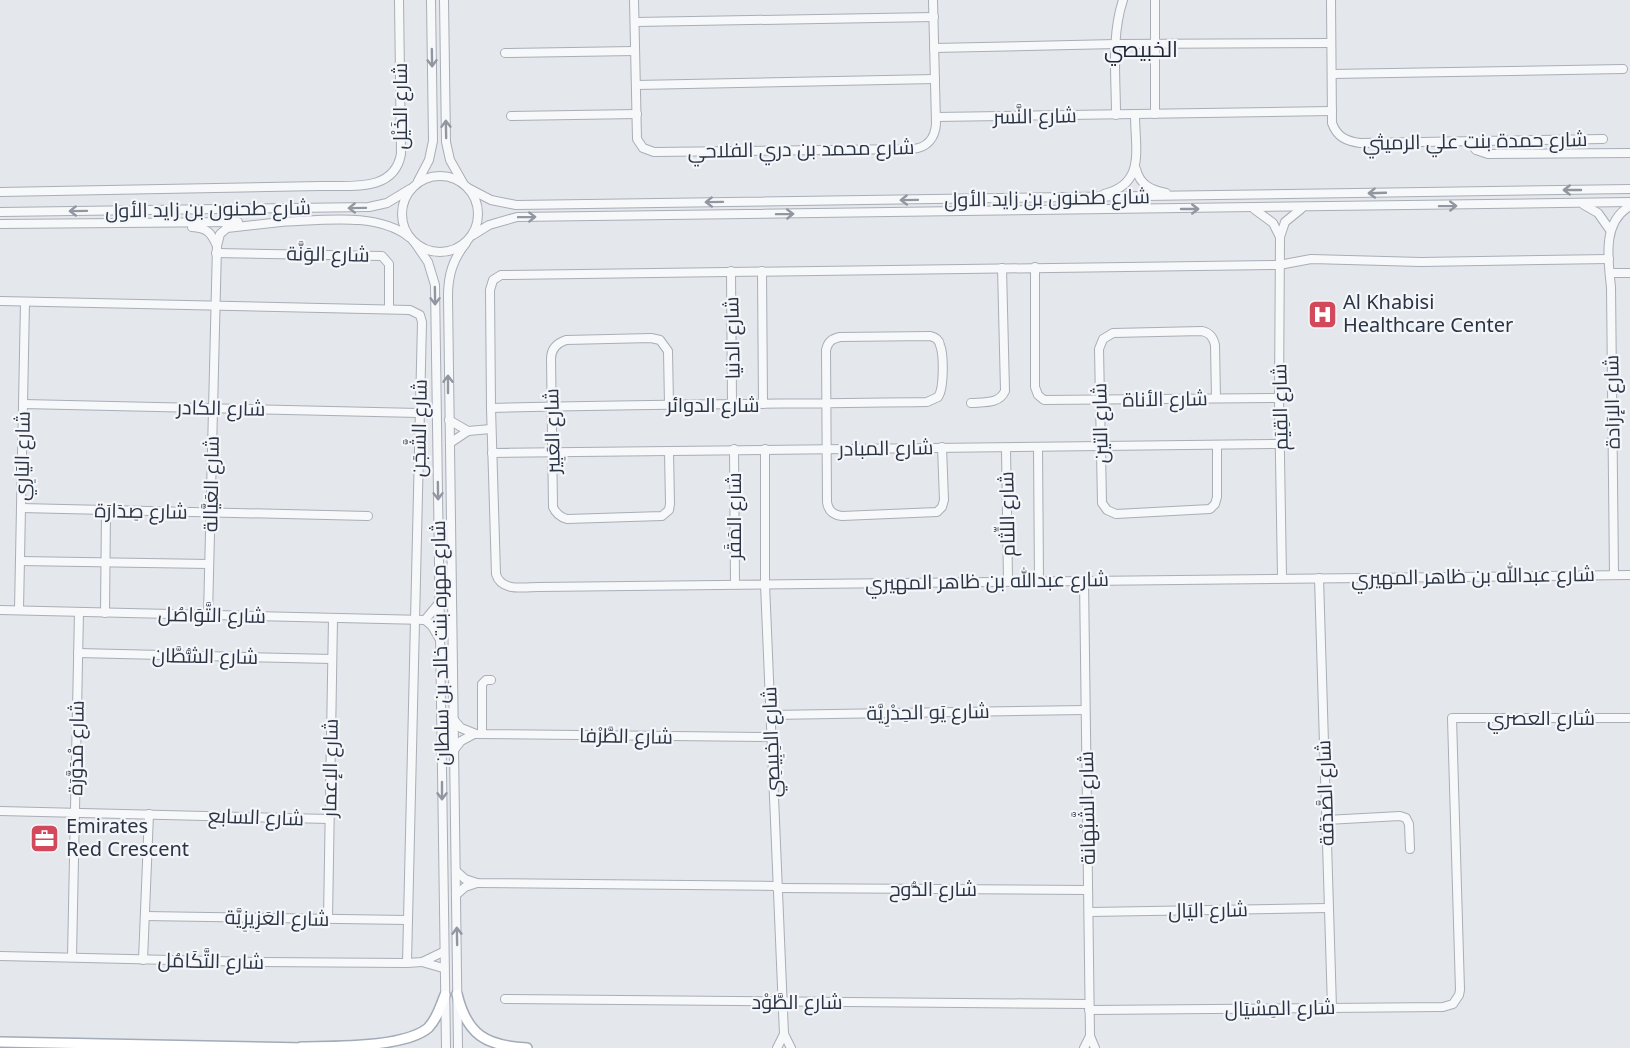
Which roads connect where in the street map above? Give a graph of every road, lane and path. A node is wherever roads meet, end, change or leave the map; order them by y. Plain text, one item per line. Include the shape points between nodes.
1 (399, 0) edge
2 (431, 0) edge
3 (444, 0) edge
4 (634, 0) edge
5 (933, 0) edge
6 (1123, 0) edge
7 (1155, 0) edge
8 (1330, 0) edge
9 (934, 16) junction
10 (635, 22) junction
11 (1331, 42) junction
12 (1155, 43) junction
13 (1116, 44) junction
14 (934, 48) junction
15 (635, 51) junction
16 (505, 53) dead end
17 (1623, 69) dead end
18 (1332, 74) junction
19 (935, 79) junction
20 (636, 85) junction
21 (1332, 111) junction
22 (637, 114) junction
23 (1155, 114) junction
24 (1116, 115) junction
25 (1134, 115) junction
26 (511, 116) dead end
27 (936, 117) junction
28 (1603, 139) dead end
29 (1468, 141) junction
30 (1630, 153) edge
31 (1135, 166) junction
32 (466, 186) junction
33 (413, 187) junction
34 (1630, 189) edge
35 (0, 192) edge
36 (1182, 196) junction
37 (1088, 198) junction
38 (1578, 204) junction
39 (1630, 204) edge
40 (1303, 208) junction
41 (1253, 209) junction
42 (0, 212) edge
43 (280, 222) junction
44 (142, 223) junction
45 (0, 225) edge
46 (1610, 230) junction
47 (473, 235) junction
48 (1280, 237) junction
49 (412, 240) junction
50 (466, 243) junction
51 (217, 249) junction
52 (1609, 260) junction
53 (1279, 265) junction
54 (1035, 267) junction
55 (1002, 268) junction
56 (762, 271) junction
57 (731, 272) junction
58 (1610, 273) junction
59 (1630, 273) edge
60 (0, 301) edge
61 (25, 302) junction
62 (215, 305) junction
63 (389, 309) junction
64 (1216, 398) junction
65 (1279, 398) junction
66 (1099, 400) junction
67 (971, 403) dead end
68 (23, 404) junction
69 (732, 404) junction
70 (763, 404) junction
71 (826, 404) junction
72 (669, 405) junction
73 (551, 406) junction
74 (213, 408) junction
75 (491, 408) junction
76 (419, 413) junction
77 (449, 420) junction
78 (491, 429) junction
79 (468, 431) junction
80 (450, 443) junction
81 (1280, 444) junction
82 (1217, 445) junction
83 (1100, 446) junction
84 (942, 447) junction
85 (1038, 447) junction
86 (1006, 448) junction
87 (734, 449) junction
88 (765, 449) junction
89 (826, 449) junction
90 (669, 451) junction
91 (552, 452) junction
92 (492, 453) junction
93 (21, 508) junction
94 (106, 510) junction
95 (210, 512) junction
96 (368, 516) dead end
97 (20, 561) junction
98 (105, 562) junction
99 (209, 564) junction
100 (1630, 574) edge
101 (1614, 575) junction
102 (1282, 577) junction
103 (1318, 578) junction
104 (1039, 580) junction
105 (1084, 580) junction
106 (1008, 581) junction
107 (735, 584) junction
108 (765, 584) junction
109 (440, 602) junction
110 (0, 610) edge
111 (19, 610) junction
112 (79, 612) junction
113 (105, 613) junction
114 (208, 615) junction
115 (333, 618) junction
116 (415, 620) junction
117 (425, 620) junction
118 (440, 642) junction
119 (78, 653) junction
120 (332, 659) junction
121 (491, 680) dead end
122 (1085, 710) junction
123 (771, 715) junction
124 (1630, 718) edge
125 (454, 720) junction
126 (479, 734) junction
127 (771, 737) junction
128 (454, 750) junction
129 (0, 811) edge
130 (75, 812) junction
131 (149, 814) junction
132 (329, 819) junction
133 (1326, 820) junction
134 (1410, 849) dead end
135 (456, 871) junction
136 (477, 883) junction
137 (777, 887) junction
138 (1088, 890) junction
139 (456, 896) junction
140 (1328, 908) junction
141 (1089, 912) junction
142 (145, 916) junction
143 (328, 918) junction
144 (408, 920) junction
145 (443, 952) junction
146 (0, 956) edge
147 (72, 957) junction
148 (143, 960) junction
149 (422, 962) junction
150 (407, 963) junction
151 (443, 968) junction
152 (1460, 990) joint
153 (457, 994) junction
154 (445, 995) junction
155 (504, 999) dead end
156 (784, 1002) junction
157 (1089, 1007) junction
158 (1332, 1008) junction
159 (784, 1034) junction
160 (1090, 1036) junction
161 (0, 1042) edge
162 (291, 1048) edge
163 (305, 1048) edge
164 (446, 1048) edge
165 (458, 1048) edge
166 (527, 1048) edge
167 (777, 1048) edge
168 (791, 1048) edge
169 (1084, 1048) edge
170 (1095, 1048) edge

1 - 35 street, شارع الخَيْل via 401,154 394,172 382,182
2 -> 33 street via 433,141 429,160
32 -> 3 street via 450,160 446,142
4 - 10 street, شارع محمد بن دري الفلاحي
5 - 9 street, شارع محمد بن دري الفلاحي
6 - 13 street
7 - 12 street
8 - 11 street, شارع حمدة بنت علي الرميثي
9 - 10 street
9 - 14 street, شارع محمد بن دري الفلاحي
10 - 15 street, شارع محمد بن دري الفلاحي
11 - 12 street
11 - 18 street, شارع حمدة بنت علي الرميثي
12 - 13 street
12 - 23 street
13 - 14 street
13 - 24 street
14 - 19 street, شارع محمد بن دري الفلاحي
15 - 16 street
15 - 20 street, شارع محمد بن دري الفلاحي
17 - 18 street
18 - 21 street, شارع حمدة بنت علي الرميثي
19 - 20 street
19 - 27 street, شارع محمد بن دري الفلاحي
20 - 22 street, شارع محمد بن دري الفلاحي
21 - 23 street, شارع النَّسر
21 - 29 street, شارع حمدة بنت علي الرميثي via 1334,129 1351,142
22 - 26 street
22 - 27 street, شارع محمد بن دري الفلاحي via 637,139 643,148 654,152 918,149 933,137
23 - 25 street, شارع النَّسر
24 - 25 street, شارع النَّسر
24 - 27 street, شارع النَّسر
25 - 31 street
28 - 29 street, شارع حمدة بنت علي الرميثي
29 - 30 street via 1476,150 1488,154
31 - 36 street via 1140,179 1151,189
31 - 37 street via 1120,189
32 - 33 street via 439,176
37 -> 32 street, شارع طحنون بن زايد الأول via 516,205 491,200
32 - 47 street via 479,211
33 -> 42 street, شارع طحنون بن زايد الأول via 387,203 369,207
33 - 49 street via 402,214
34 -> 36 street, شارع طحنون بن زايد الأول
36 - 37 street, شارع طحنون بن زايد الأول
38 - 39 street, شارع طحنون بن زايد الأول
40 -> 38 street, شارع طحنون بن زايد الأول
38 - 46 street via 1598,213
39 - 46 street
40 - 41 street, شارع طحنون بن زايد الأول
40 - 48 street via 1285,222
47 -> 41 street, شارع طحنون بن زايد الأول via 489,225 517,217
41 - 48 street via 1267,217
43 - 44 street, شارع طحنون بن زايد الأول
43 - 49 street, شارع طحنون بن زايد الأول via 369,220 394,227
43 - 51 street via 227,228 220,234
44 - 45 street, شارع طحنون بن زايد الأول
44 - 51 street via 201,227 210,232
46 - 52 street, شارع الإرَادة
47 - 50 street
48 - 53 street, شارع القِيَم
49 - 50 street via 441,253
49 -> 109 street, شارع مهره بنت خالد بن سلطان via 429,262 435,285
77 -> 50 street, شارع مهره بنت خالد بن سلطان via 448,285 453,262
51 - 62 street, شارع العَيَّالة
51 - 63 street, شارع الوَنَّة via 382,256 389,264
52 - 53 street, شارع عبدالله بن ظاهر المهيري via 1311,260
52 - 58 street, شارع الإرَادة
53 - 54 street, شارع عبدالله بن ظاهر المهيري
53 - 65 street, شارع القِيَم
54 - 55 street, شارع عبدالله بن ظاهر المهيري
54 - 66 street, شارع الأناة via 1036,391 1048,401
55 - 56 street, شارع عبدالله بن ظاهر المهيري
55 - 67 street via 1005,391 996,401
56 - 57 street, شارع عبدالله بن ظاهر المهيري
56 - 70 street
57 - 69 street, شارع الدنيا
57 - 75 street, شارع عبدالله بن ظاهر المهيري via 497,276 490,290
58 - 59 street
58 - 101 street, شارع الإرَادة
60 - 61 street, شارع الشَّجَن
61 - 62 street, شارع الشَّجَن
61 - 68 street, شارع اليَارِي
62 - 63 street, شارع الشَّجَن
62 - 74 street, شارع العَيَّالة
63 - 76 street, شارع الشَّجَن via 414,311 422,319
64 - 65 street, شارع الأناة
64 - 66 street, شارع الأناة
64 - 66 street, شارع التين via 1214,340 1202,331 1107,336 1099,349
65 - 81 street, شارع القِيَم
66 - 83 street, شارع التين
68 - 74 street, شارع الكادر
68 - 93 street, شارع اليَارِي
69 - 70 street, شارع الدوائر
69 - 72 street, شارع الدوائر
70 - 71 street, شارع الدوائر
71 - 71 street, شارع الدوائر via 826,350 830,341 840,337 934,337 941,346 942,386 935,400
71 - 89 street
72 - 73 street, شارع الدوائر
72 - 73 street, شارع العَبِير via 668,351 660,340 651,338 559,343 551,356
73 - 75 street, شارع الدوائر
73 - 91 street, شارع العَبِير
74 - 76 street, شارع الكادر
74 - 95 street, شارع العَيَّالة
75 - 78 street, شارع عبدالله بن ظاهر المهيري
76 - 116 street, شارع الشَّجَن
77 - 79 street
77 - 80 street, شارع مهره بنت خالد بن سلطان
78 - 79 street
78 - 92 street, شارع عبدالله بن ظاهر المهيري
79 - 80 street
80 - 125 street, شارع مهره بنت خالد بن سلطان
81 - 82 street, شارع المبادر
81 - 102 street, شارع القِيَم
82 - 83 street, شارع المبادر
82 - 83 street, شارع التين via 1217,497 1210,509 1116,514 1107,510 1100,498
83 - 85 street, شارع المبادر
84 - 86 street, شارع المبادر
84 - 89 street, شارع المبادر
84 - 89 street via 944,500 937,512 842,516 827,506
85 - 86 street, شارع المبادر
85 - 104 street
86 - 106 street, شارع اللِّثام
87 - 88 street, شارع المبادر
87 - 90 street, شارع المبادر
87 - 107 street, شارع المَقَر
88 - 89 street, شارع المبادر
88 - 108 street, شارع الخِبِيصِي
90 - 91 street, شارع المبادر
90 - 91 street, شارع العَبِير via 670,504 665,515 567,519 553,507
91 - 92 street, شارع المبادر
92 - 107 street, شارع عبدالله بن ظاهر المهيري via 496,574 504,585
93 - 94 street, شارع صِدَارَة
93 - 97 street, شارع اليَارِي
94 - 95 street, شارع صِدَارَة
94 - 98 street
95 - 96 street, شارع صِدَارَة
95 - 99 street, شارع العَيَّالة
97 - 98 street
97 - 111 street, شارع اليَارِي
98 - 99 street
98 - 113 street
99 - 114 street, شارع العَيَّالة
100 - 101 street, شارع عبدالله بن ظاهر المهيري
101 - 103 street, شارع عبدالله بن ظاهر المهيري
102 - 103 street, شارع عبدالله بن ظاهر المهيري
102 - 105 street, شارع عبدالله بن ظاهر المهيري
103 - 133 street, شارع الصَّدَقة
104 - 105 street, شارع عبدالله بن ظاهر المهيري
104 - 106 street, شارع عبدالله بن ظاهر المهيري
105 - 122 street, شارع الشَّبْهانة
106 - 108 street, شارع عبدالله بن ظاهر المهيري
107 - 108 street, شارع عبدالله بن ظاهر المهيري
108 - 123 street, شارع الخِبِيصِي
109 - 117 street
109 - 118 street, شارع مهره بنت خالد بن سلطان
110 - 111 street, شارع التَّوَاصُل
111 - 112 street, شارع التَّوَاصُل
112 - 113 street, شارع التَّوَاصُل
112 - 119 street, شارع مْدَوَّرَة
113 - 114 street, شارع التَّوَاصُل
114 - 115 street, شارع التَّوَاصُل
115 - 116 street, شارع التَّوَاصُل
115 - 120 street, شارع الإعمار
116 - 117 street, شارع التَّوَاصُل
116 - 144 street, شارع الشَّجَن
117 - 118 street
118 -> 145 street, شارع مهره بنت خالد بن سلطان
119 - 120 street, شارع الشُّطَّان
119 - 130 street, شارع مْدَوَّرَة
120 - 132 street, شارع الإعمار
121 - 126 street via 482,684
122 - 123 street, شارع يَو الحِدْرِيَّة
122 - 138 street, شارع الشَّبْهانة
123 - 127 street, شارع الخِبِيصِي
124 - 152 street, شارع العصري via 1452,718
125 - 126 street via 461,728
125 - 128 street, شارع مهره بنت خالد بن سلطان
126 - 127 street, شارع الطَّرْفا
126 - 128 street via 461,741
127 - 137 street, شارع الخِبِيصِي
128 - 135 street, شارع مهره بنت خالد بن سلطان
129 - 130 street, شارع السابع
130 - 131 street, شارع السابع
130 - 147 street, شارع مْدَوَّرَة
131 - 132 street, شارع السابع
131 - 142 street
132 - 143 street, شارع الإعمار
133 - 134 street via 1406,818
133 - 140 street, شارع الصَّدَقة
135 - 136 street, شارع الدُّوح
135 - 139 street, شارع مهره بنت خالد بن سلطان
136 - 137 street, شارع الدُّوح
136 - 139 street
137 - 138 street, شارع الدُّوح
137 - 156 street, شارع الخِبِيصِي
138 - 141 street, شارع الشَّبْهانة
153 -> 139 street, شارع مهره بنت خالد بن سلطان
140 - 141 street, شارع اليَال
140 - 158 street, شارع الصَّدَقة
141 - 157 street, شارع الشَّبْهانة
142 - 143 street, شارع العَزِيزِيَّة
142 - 148 street
143 - 144 street, شارع العَزِيزِيَّة
144 - 150 street, شارع الشَّجَن
145 - 149 street, شارع التَّكَامُل
145 - 151 street, شارع مهره بنت خالد بن سلطان
146 - 147 street, شارع التَّكَامُل
147 - 148 street, شارع التَّكَامُل
148 - 150 street, شارع التَّكَامُل
149 - 150 street, شارع التَّكَامُل
149 - 151 street, شارع التَّكَامُل
151 - 154 street, شارع مهره بنت خالد بن سلطان
152 - 158 street, شارع المِسْيَال via 1457,1000 1448,1006
153 - 165 street, شارع مهره بنت خالد بن سلطان
153 - 166 main road via 462,1012 476,1033 499,1045
154 - 162 main road via 432,1023 406,1041
154 - 164 street, شارع مهره بنت خالد بن سلطان
155 - 156 street, شارع الطَّوْد
156 - 157 street, شارع الطَّوْد
156 - 159 street, شارع الخِبِيصِي
157 - 158 street, شارع المِسْيَال
157 - 160 street, شارع الشَّبْهانة
159 - 167 street, شارع الخِبِيصِي
159 - 168 street, شارع الخِبِيصِي
160 - 169 street, شارع الشَّبْهانة
160 - 170 street, شارع الشَّبْهانة
161 - 162 main road
162 - 163 main road

